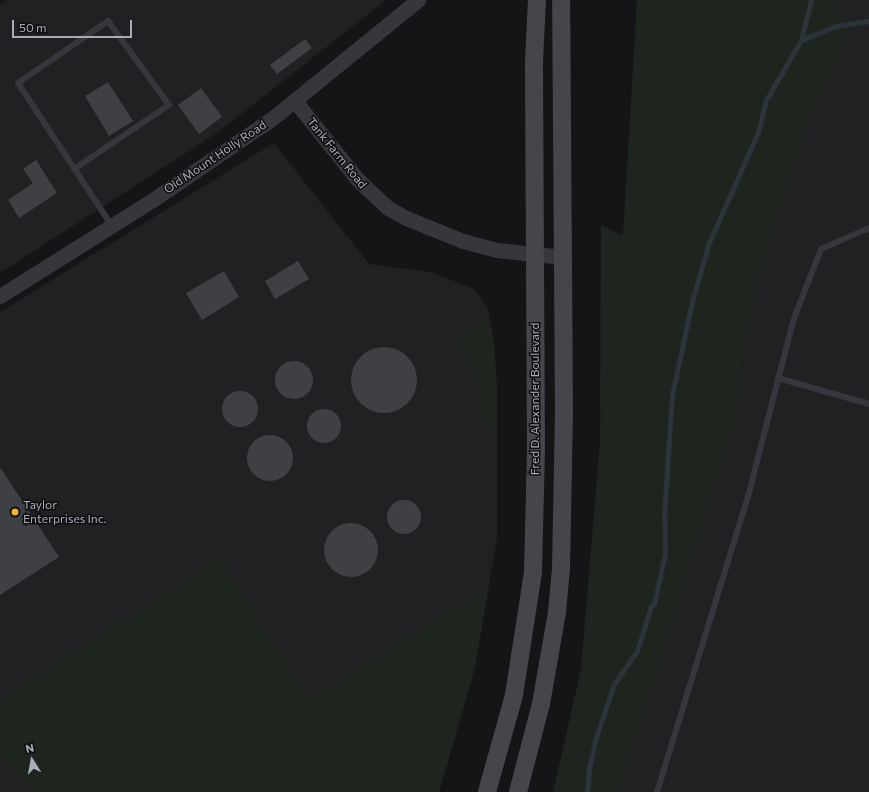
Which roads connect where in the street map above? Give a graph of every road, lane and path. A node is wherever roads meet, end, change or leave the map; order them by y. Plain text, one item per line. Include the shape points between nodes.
1 (418, 0) edge
2 (536, 0) edge
3 (561, 0) edge
4 (295, 100) junction
5 (74, 169) junction
6 (112, 226) junction
7 (869, 228) edge
8 (534, 255) junction
9 (563, 257) junction
10 (0, 296) edge
11 (778, 378) junction
12 (869, 404) edge
13 (487, 792) edge
14 (518, 792) edge
15 (657, 792) edge

1 - 4 street, Old Mount Holly Road
2 - 8 main road, Fred D. Alexander Boulevard
3 - 9 main road
4 - 6 street, Old Mount Holly Road
4 - 8 street, Tank Farm Road via 357,179 388,208 422,226 462,241 497,250
5 - 5 lane via 169,105 108,21 18,83
5 - 6 lane
6 - 10 street, Old Mount Holly Road
7 - 11 lane via 821,249 793,321
8 - 9 street, Tank Farm Road
8 - 13 main road, Fred D. Alexander Boulevard via 536,452 533,572 514,695
9 - 14 main road via 563,520 557,612 541,704
11 - 12 lane
11 - 15 lane via 750,488

